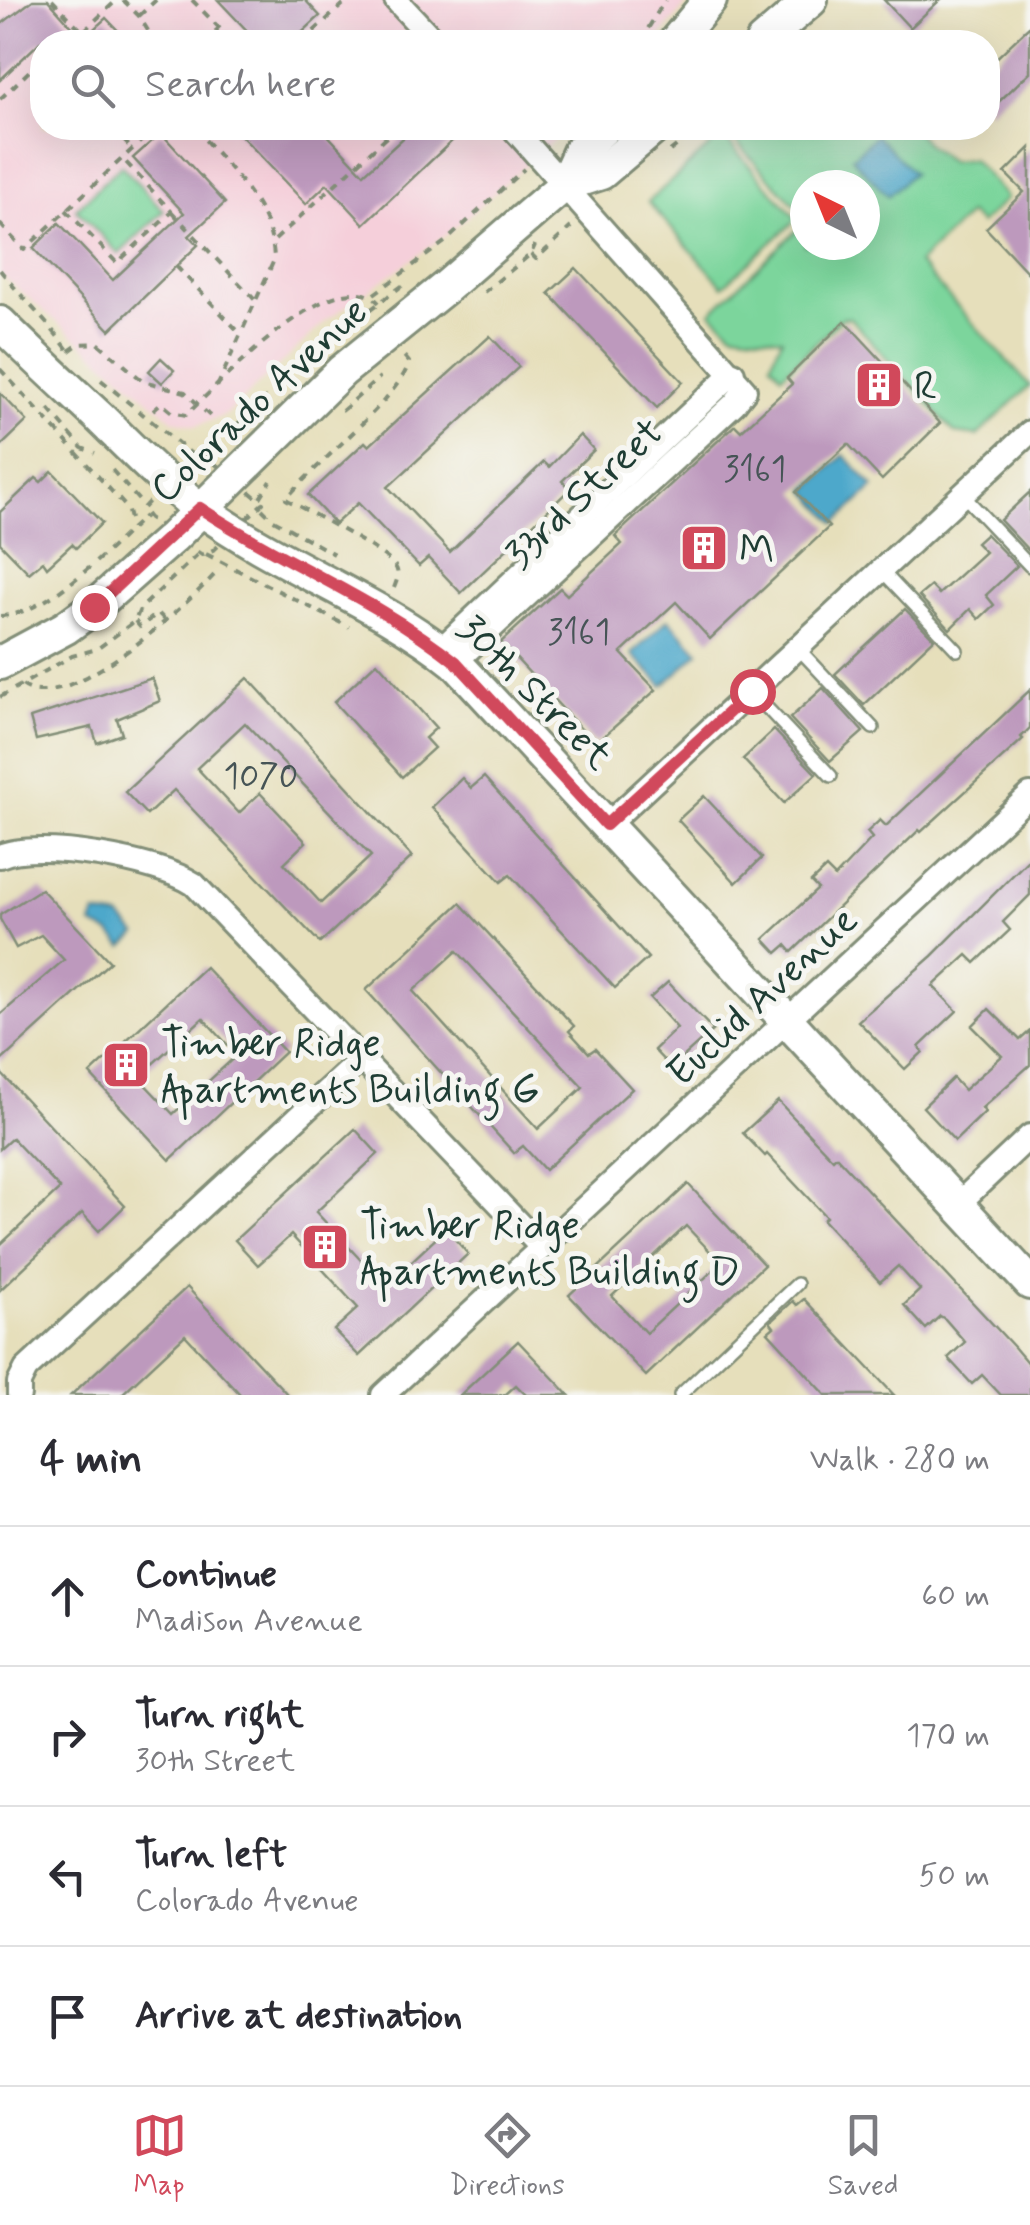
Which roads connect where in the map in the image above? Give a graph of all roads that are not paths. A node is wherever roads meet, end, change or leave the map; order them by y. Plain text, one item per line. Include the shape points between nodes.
1 (396, 0) edge
2 (710, 0) edge
3 (811, 0) edge
4 (424, 30) edge
5 (684, 30) edge
6 (776, 30) edge
7 (524, 140) edge
8 (592, 140) edge
9 (640, 140) edge
10 (564, 185) junction
11 (0, 322) edge
12 (1030, 432) edge
13 (962, 495) junction
14 (200, 508) junction
15 (1030, 566) edge
16 (881, 570) junction
17 (798, 647) junction
18 (957, 650) dead end
19 (448, 656) junction
20 (0, 662) edge
21 (752, 691) junction
22 (873, 728) dead end
23 (830, 776) dead end
24 (1030, 796) edge
25 (606, 825) junction
26 (0, 856) edge
27 (788, 1021) junction
28 (361, 1059) junction
29 (1030, 1136) edge
30 (958, 1204) junction
31 (542, 1248) junction
32 (1030, 1283) edge
33 (797, 1284) dead end
34 (13, 1385) edge
35 (383, 1395) edge
36 (680, 1395) edge

1 - 4 street
2 - 5 main road
3 - 6 main road
7 - 10 street, 33rd Street
8 - 10 main road, Colorado Avenue
9 - 10 main road, Colorado Avenue via 601,174
10 - 14 main road, Colorado Avenue via 342,372
10 - 19 street, 33rd Street via 733,373
11 - 14 main road, 30th Street
12 - 13 street
13 - 15 lane
13 - 16 street
14 - 19 main road, 30th Street via 366,601
14 - 20 main road, Colorado Avenue via 94,607
16 - 17 street
16 - 18 lane
17 - 21 street
17 - 22 lane
19 - 25 main road, 30th Street
21 - 23 lane
21 - 25 street
24 - 27 street, Euclid Avenue
25 - 27 main road, 30th Street
26 - 28 street via 45,848 161,868 194,884
27 - 30 main road, 30th Street
27 - 31 street, Euclid Avenue
28 - 31 street
28 - 34 street
29 - 30 street
30 - 32 main road, 30th Street
31 - 35 street, Euclid Avenue
33 - 36 lane

